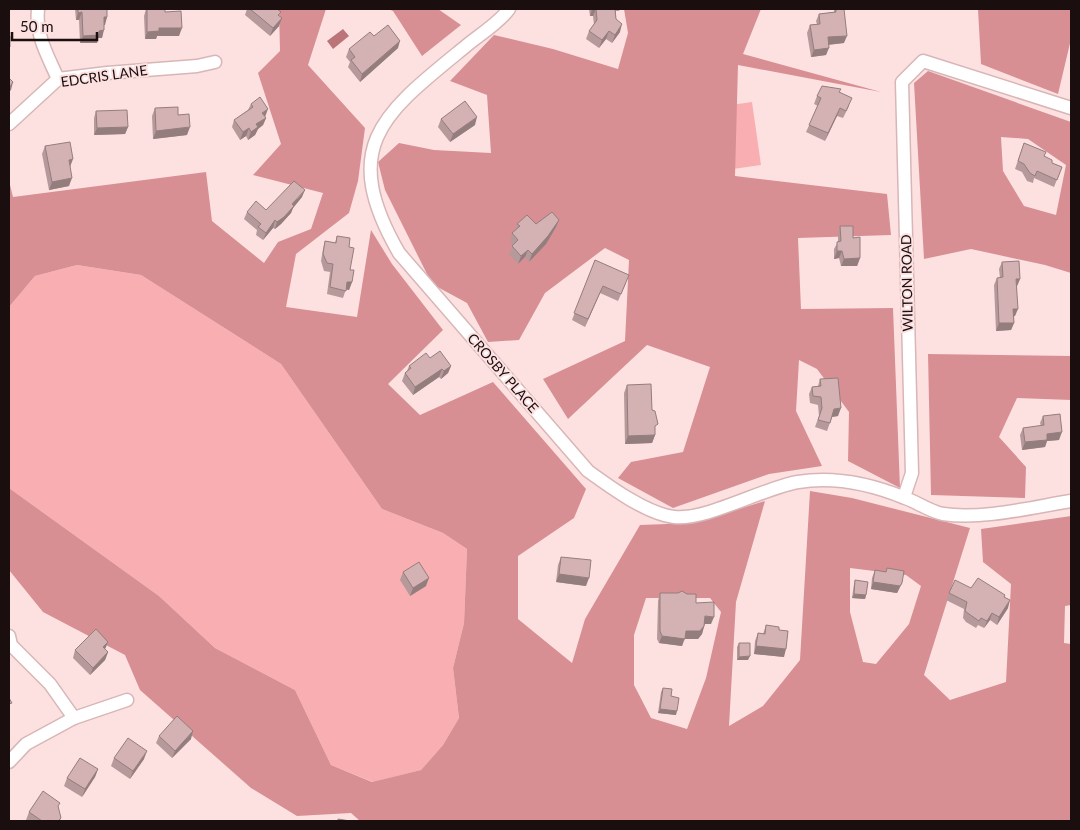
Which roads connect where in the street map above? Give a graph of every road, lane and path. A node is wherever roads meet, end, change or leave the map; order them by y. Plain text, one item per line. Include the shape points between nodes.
1 (38, 9) edge
2 (509, 9) edge
3 (215, 62) dead end
4 (58, 79) junction
5 (1071, 108) edge
6 (9, 124) edge
7 (904, 497) junction
8 (1071, 501) edge
9 (9, 636) edge
10 (127, 700) dead end
11 (74, 718) junction
12 (9, 762) edge

1 - 4 street via 42,44
2 - 7 street, CROSBY PLACE via 415,87 392,111 376,136 369,161 375,198 384,227 399,253 588,471 616,492 638,503 674,517 696,516 750,495 797,482 835,479
3 - 4 street, EDCRIS LANE
4 - 6 street, EDCRIS LANE
5 - 7 street, WILTON ROAD via 923,61 902,82 912,473
7 - 8 street via 942,514 976,515
9 - 11 street via 11,645 50,684
10 - 11 street
11 - 12 street via 26,744

